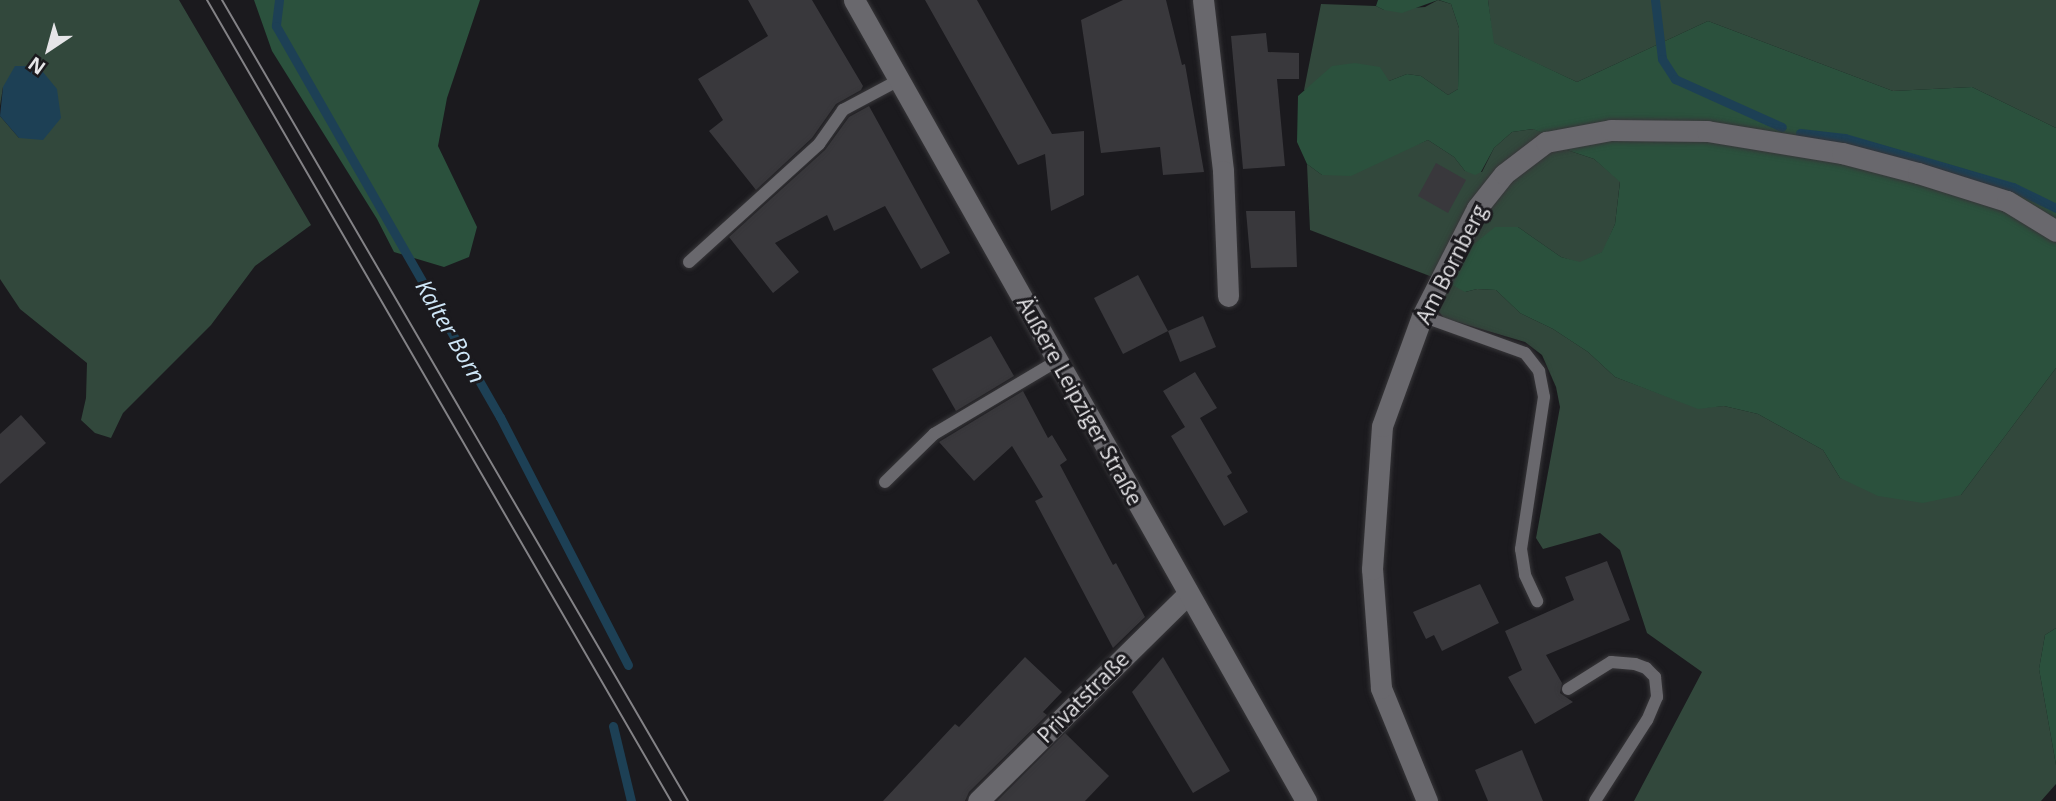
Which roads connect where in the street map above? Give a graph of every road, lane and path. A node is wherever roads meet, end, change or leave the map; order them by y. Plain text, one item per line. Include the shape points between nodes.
1 (854, 0) edge
2 (1203, 0) edge
3 (900, 80) junction
4 (2056, 231) edge
5 (689, 262) dead end
6 (1228, 296) dead end
7 (1422, 316) junction
8 (1057, 361) junction
9 (885, 482) dead end
10 (1188, 594) junction
11 (1537, 601) dead end
12 (1568, 689) dead end
13 (978, 801) edge
14 (1306, 801) edge
15 (1427, 801) edge
16 (1595, 801) edge

1 - 3 street, Äußere Leipziger Straße
2 - 6 street via 1223,171
3 - 5 lane via 843,110 818,145
3 - 8 street, Äußere Leipziger Straße
4 - 7 street, Am Bornberg via 2007,201 1842,153 1707,131 1611,130 1546,142 1504,174 1477,208
7 - 11 lane via 1525,353 1539,371 1544,397 1521,549 1525,575
7 - 15 street, Am Bornberg via 1382,426 1372,569 1381,688
8 - 9 lane via 934,434
8 - 10 street, Äußere Leipziger Straße
10 - 13 street, Privatstraße
10 - 14 street, Äußere Leipziger Straße
12 - 16 lane via 1611,662 1635,664 1655,677 1657,697 1647,720

